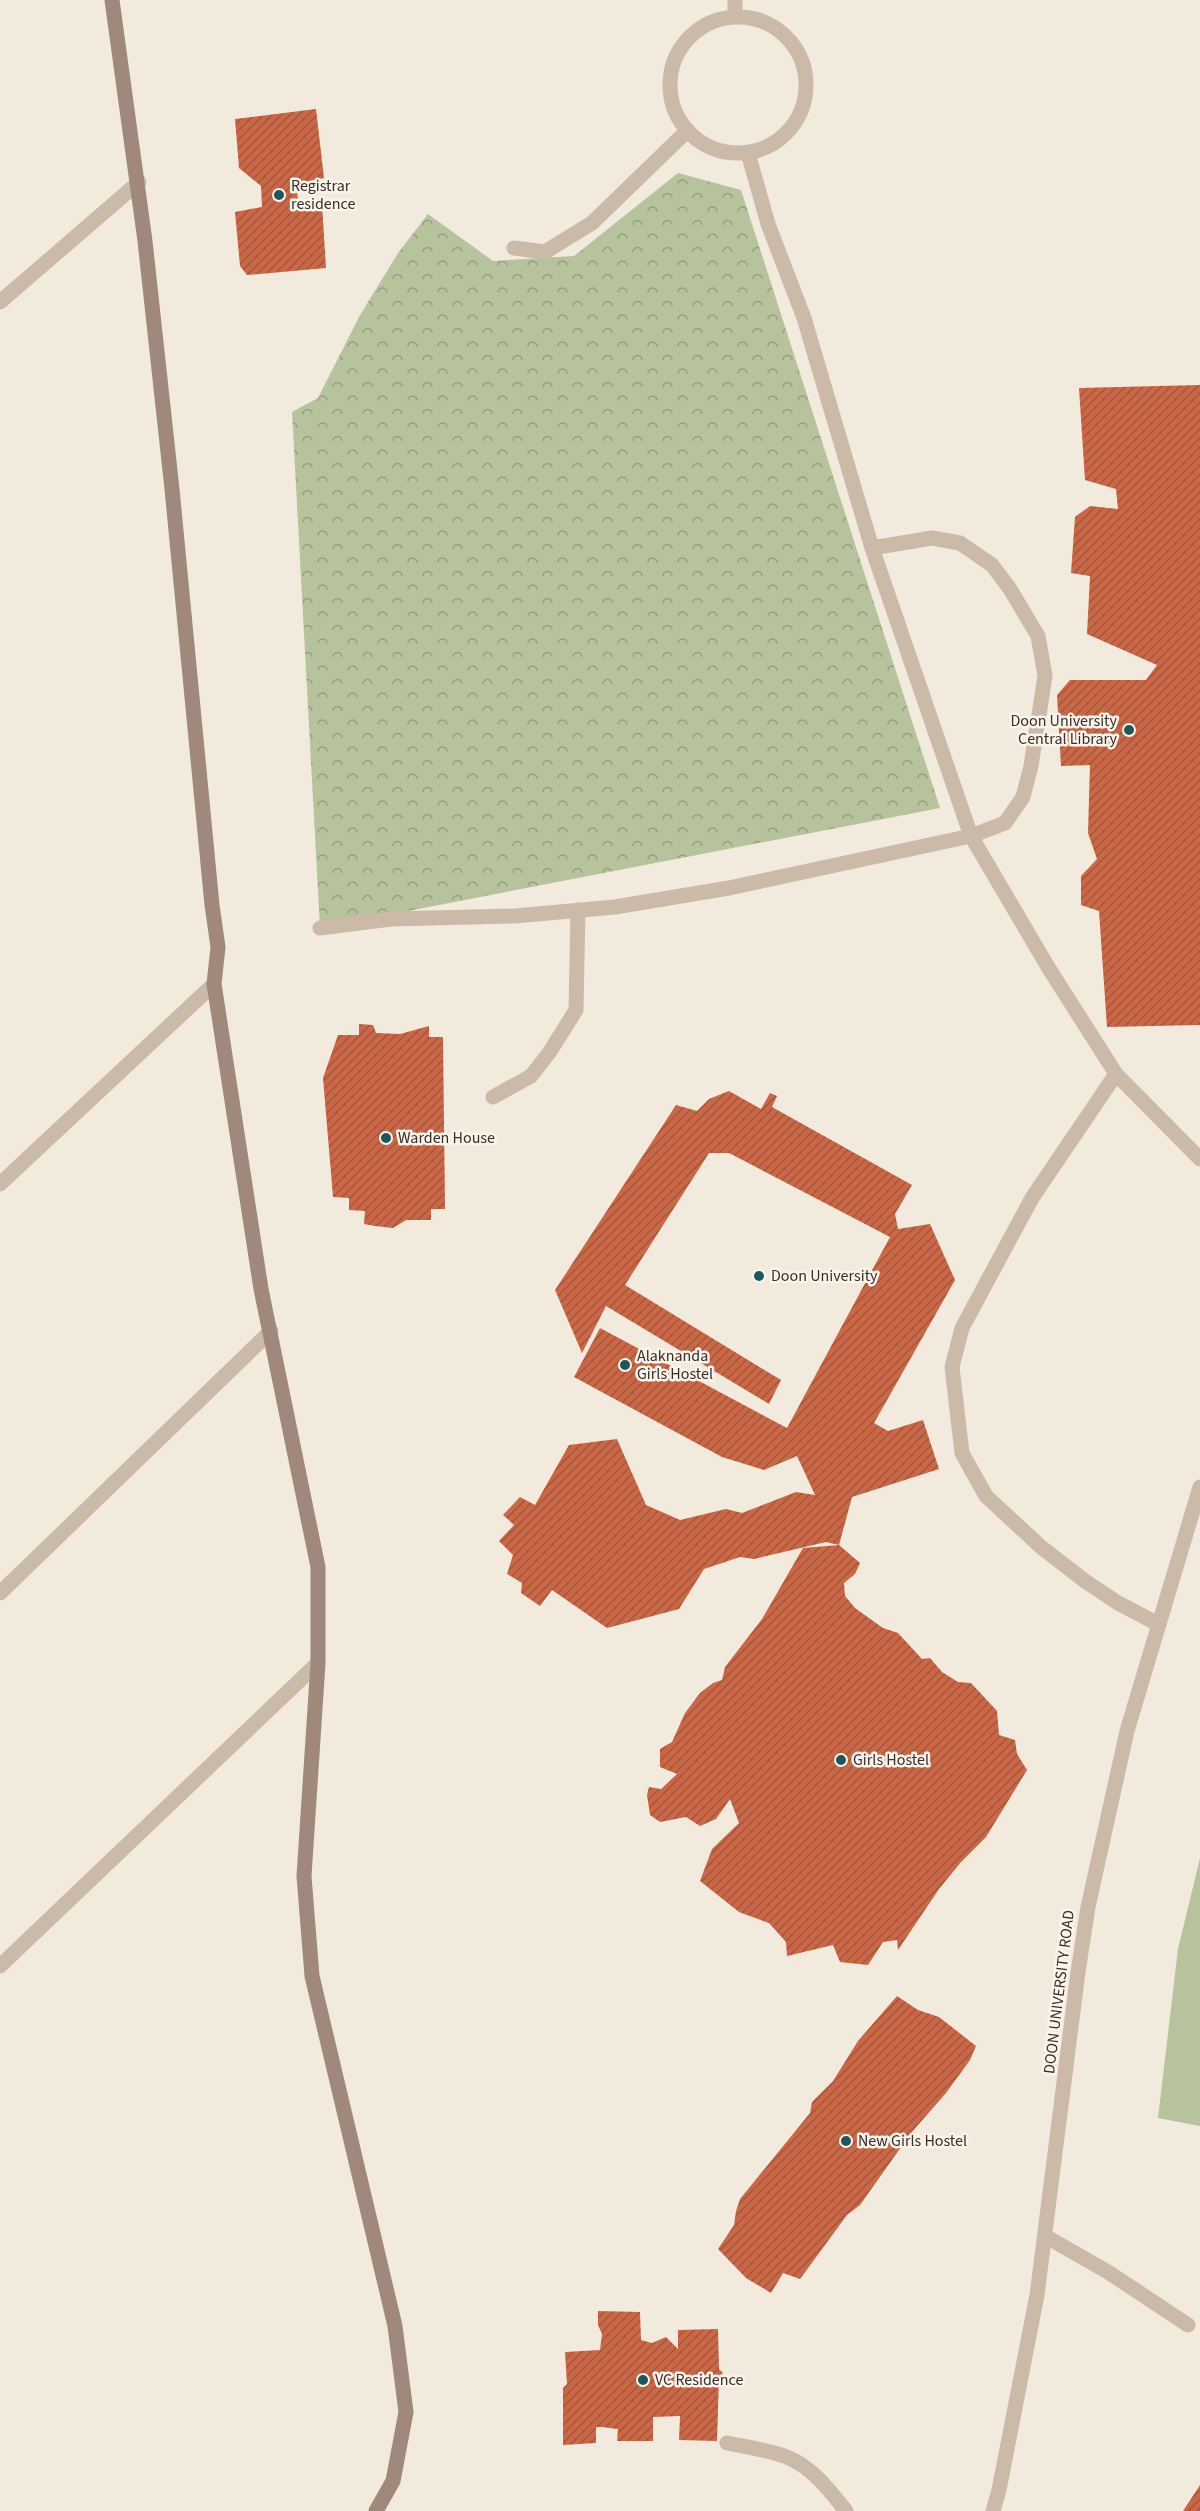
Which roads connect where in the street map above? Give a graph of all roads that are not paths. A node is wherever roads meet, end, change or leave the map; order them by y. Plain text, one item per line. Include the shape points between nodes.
1 (112, 0) edge
2 (735, 0) edge
3 (735, 16) junction
4 (687, 131) junction
5 (748, 153) junction
6 (139, 182) junction
7 (514, 248) dead end
8 (0, 302) edge
9 (872, 548) junction
10 (971, 836) junction
11 (578, 910) junction
12 (320, 928) dead end
13 (214, 984) junction
14 (1116, 1074) junction
15 (493, 1097) dead end
16 (1200, 1159) edge
17 (0, 1184) edge
18 (271, 1331) junction
19 (1200, 1487) edge
20 (0, 1593) edge
21 (1158, 1624) junction
22 (318, 1663) junction
23 (0, 1966) edge
24 (1045, 2236) junction
25 (1188, 2325) dead end
26 (727, 2443) dead end
27 (376, 2511) edge
28 (846, 2511) edge
29 (993, 2511) edge

1 - 6 main road
2 - 3 street
3 - 4 street via 713,20 695,32 680,48 671,68 669,91 675,112
3 - 5 street via 759,19 780,29 806,67 802,113 789,132 770,146
4 - 5 street via 715,149
4 - 7 street via 592,223 545,252
5 - 9 street via 768,224 804,318
6 - 8 street
6 - 13 main road via 218,947
9 - 10 street
9 - 10 street via 932,538 960,543 992,565 1038,636 1045,676 1023,797 1005,823
10 - 11 street via 729,888
10 - 14 street
11 - 12 street via 391,919
11 - 15 street via 576,1010 531,1076
13 - 17 street
13 - 18 main road via 261,1289
14 - 16 street
14 - 21 street via 1032,1198 962,1328 951,1367 962,1454 986,1496 1085,1581 1118,1604
18 - 20 street
18 - 22 main road via 318,1567
19 - 21 street, DOON UNIVERSITY ROAD
21 - 24 street, DOON UNIVERSITY ROAD via 1127,1731 1088,1907
22 - 23 street
22 - 27 main road via 304,1876 312,1976 395,2326 406,2412 393,2481
24 - 25 street
24 - 29 street, DOON UNIVERSITY ROAD via 1037,2295
26 - 28 street via 788,2457 824,2484

